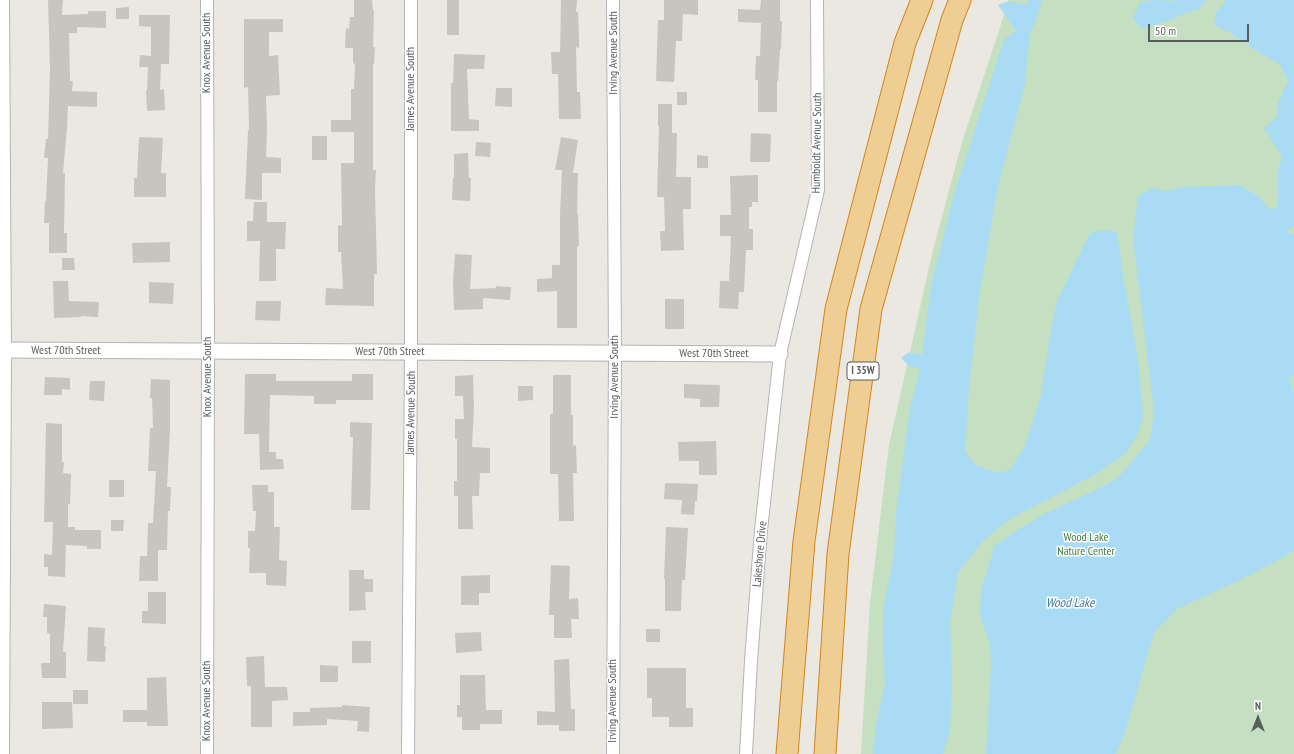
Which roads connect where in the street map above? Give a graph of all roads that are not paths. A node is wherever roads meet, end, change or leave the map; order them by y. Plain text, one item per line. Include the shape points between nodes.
1 (3, 0) edge
2 (207, 0) edge
3 (410, 0) edge
4 (613, 0) edge
5 (817, 0) edge
6 (922, 0) edge
7 (960, 0) edge
8 (2, 350) edge
9 (208, 351) junction
10 (412, 352) junction
11 (615, 353) junction
12 (780, 354) junction
13 (3, 754) edge
14 (207, 754) edge
15 (408, 754) edge
16 (613, 754) edge
17 (746, 754) edge
18 (787, 754) edge
19 (825, 754) edge

1 - 8 street
2 - 9 street, Knox Avenue South
3 - 10 street, James Avenue South
4 - 11 street, Irving Avenue South
5 - 12 street, Humboldt Avenue South via 818,190
6 - 18 highway, I 35W via 905,44 836,309 804,541
7 - 19 highway, I 35W via 952,20 872,309 838,554
8 - 9 street, West 70th Street
8 - 13 street
9 - 10 street, West 70th Street
9 - 14 street, Knox Avenue South
10 - 11 street, West 70th Street
10 - 15 street, James Avenue South
11 - 12 street, West 70th Street
11 - 16 street, Irving Avenue South
12 - 17 street, Lakeshore Drive via 761,530

